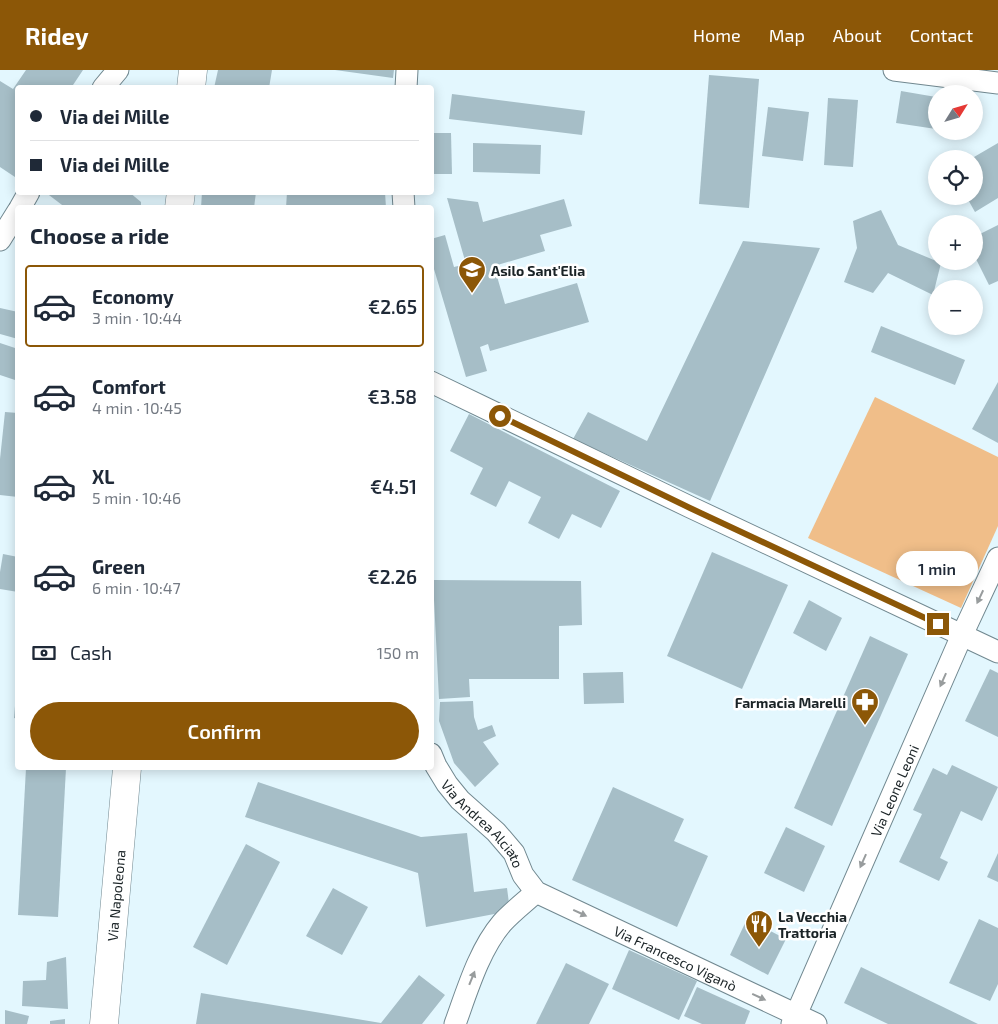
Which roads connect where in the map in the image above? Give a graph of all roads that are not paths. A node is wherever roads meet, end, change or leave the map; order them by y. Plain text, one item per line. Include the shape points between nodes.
1 (117, 70) edge
2 (193, 70) edge
3 (407, 70) edge
4 (894, 70) edge
5 (998, 83) edge
6 (105, 85) edge
7 (191, 85) edge
8 (406, 85) edge
9 (15, 216) edge
10 (0, 240) edge
11 (434, 383) edge
12 (998, 558) edge
13 (962, 635) junction
14 (998, 652) edge
15 (434, 761) edge
16 (127, 770) edge
17 (536, 892) junction
18 (794, 1019) edge
19 (104, 1024) edge
20 (455, 1024) edge
21 (816, 1024) edge

1 - 6 street
2 - 7 main road
3 - 8 street
4 - 5 street
9 - 10 street
11 - 13 street
12 -> 13 street, Via Leone Leoni
13 - 14 street
13 -> 18 street, Via Leone Leoni
15 - 17 street, Via Andrea Alciato via 446,784 514,853 523,875
16 - 19 main road, Via Napoleona
17 -> 18 street, Via Francesco Viganò
20 -> 17 street via 473,975 490,942 502,923
18 - 21 street, Via Francesco Viganò

